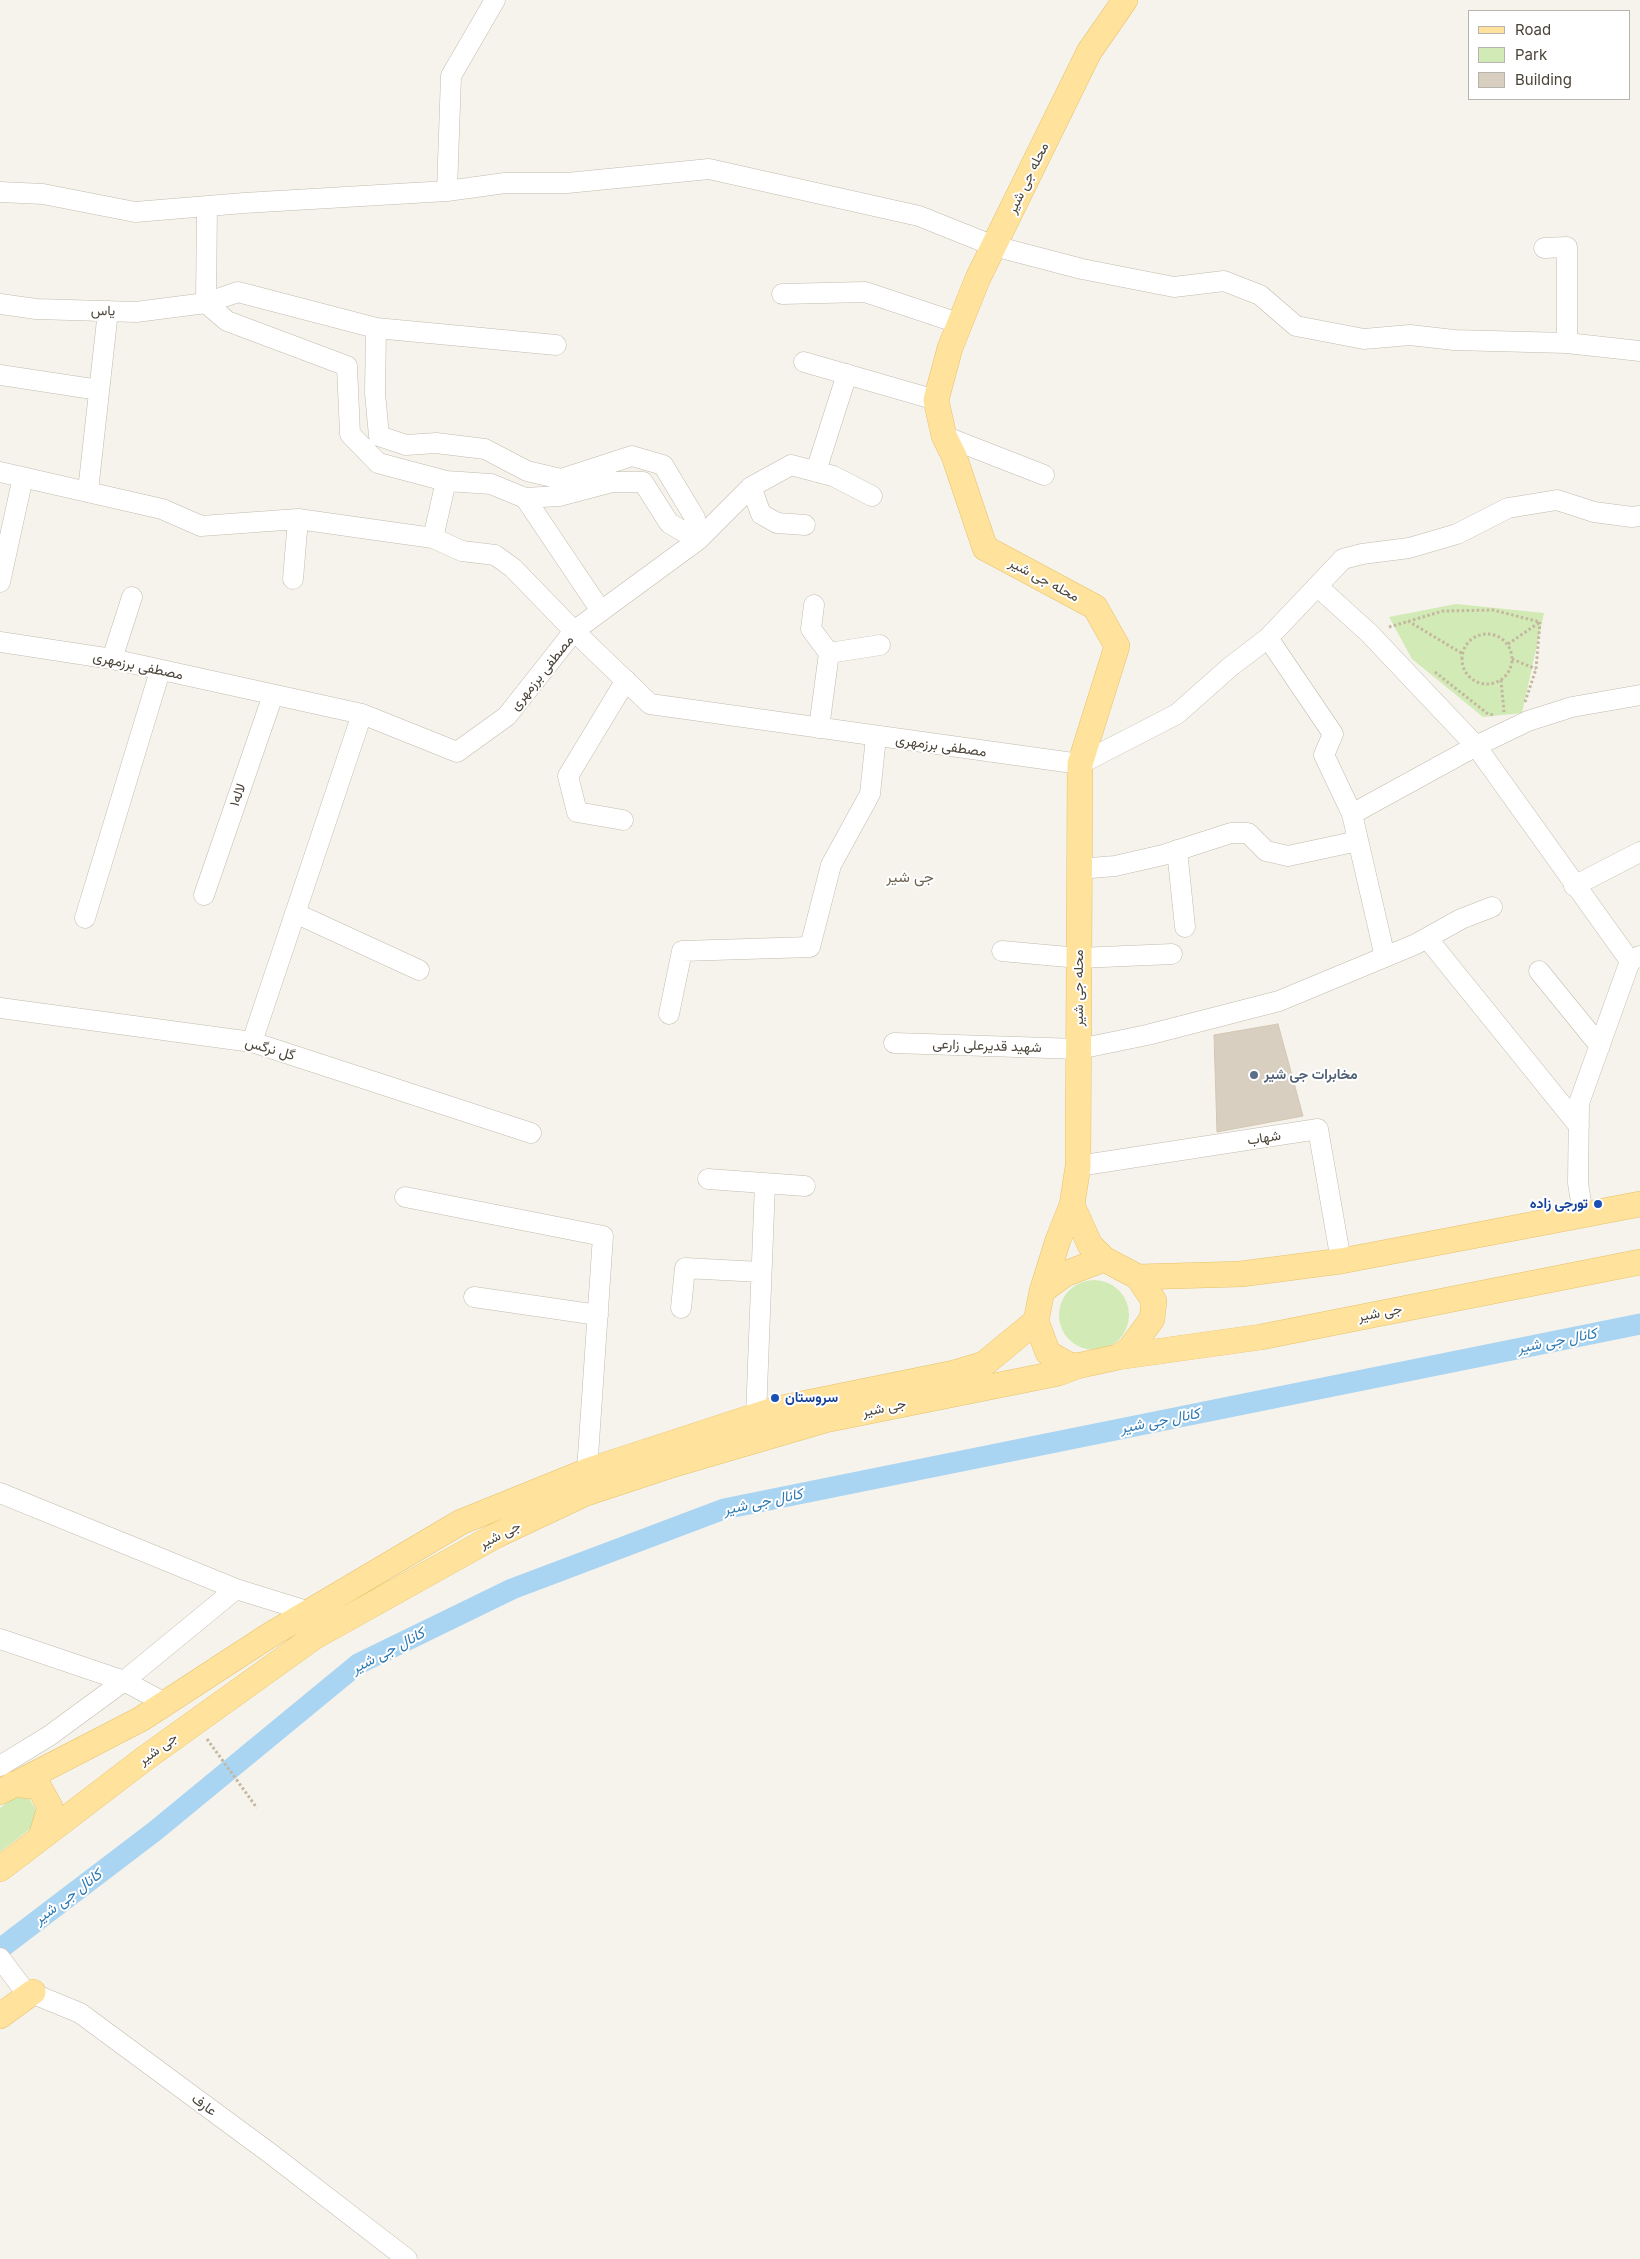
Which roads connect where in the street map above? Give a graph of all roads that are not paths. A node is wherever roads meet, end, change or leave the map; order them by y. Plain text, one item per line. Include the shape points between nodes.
1 (495, 0) edge
2 (1125, 0) edge
3 (447, 190) junction
4 (0, 192) edge
5 (207, 206) junction
6 (994, 246) junction
7 (1544, 248) dead end
8 (782, 294) dead end
9 (206, 303) junction
10 (0, 304) edge
11 (108, 311) junction
12 (958, 323) junction
13 (376, 328) junction
14 (1567, 343) junction
15 (556, 345) dead end
16 (1640, 351) edge
17 (804, 362) dead end
18 (847, 374) junction
19 (0, 375) edge
20 (99, 390) junction
21 (936, 400) junction
22 (944, 436) junction
23 (816, 471) junction
24 (0, 472) edge
25 (1044, 475) dead end
26 (23, 477) junction
27 (446, 481) junction
28 (751, 487) junction
29 (88, 491) junction
30 (872, 496) dead end
31 (525, 498) junction
32 (1640, 516) edge
33 (298, 519) junction
34 (805, 525) dead end
35 (433, 538) junction
36 (698, 540) junction
37 (293, 579) dead end
38 (0, 582) edge
39 (1317, 586) junction
40 (132, 597) dead end
41 (814, 605) dead end
42 (601, 611) junction
43 (574, 631) junction
44 (1268, 638) junction
45 (0, 642) edge
46 (880, 645) dead end
47 (829, 653) junction
48 (112, 659) junction
49 (160, 671) junction
50 (626, 680) junction
51 (273, 695) junction
52 (1640, 695) edge
53 (362, 714) junction
54 (819, 728) junction
55 (876, 736) junction
56 (1476, 746) junction
57 (1080, 764) junction
58 (1352, 814) junction
59 (623, 820) dead end
60 (1358, 841) junction
61 (1177, 850) junction
62 (1640, 852) edge
63 (1079, 869) junction
64 (1574, 886) junction
65 (204, 896) dead end
66 (1492, 908) dead end
67 (295, 913) junction
68 (85, 918) dead end
69 (1185, 928) dead end
70 (1427, 938) junction
71 (1002, 951) dead end
72 (1172, 954) dead end
73 (1079, 958) junction
74 (1385, 958) junction
75 (1635, 958) edge
76 (419, 970) dead end
77 (1539, 971) dead end
78 (0, 1008) edge
79 (669, 1014) dead end
80 (252, 1042) junction
81 (894, 1043) dead end
82 (1600, 1046) junction
83 (1079, 1049) junction
84 (1579, 1126) junction
85 (531, 1133) dead end
86 (1078, 1166) junction
87 (708, 1179) dead end
88 (765, 1184) junction
89 (805, 1186) dead end
90 (405, 1197) dead end
91 (1640, 1204) edge
92 (1072, 1205) junction
93 (1583, 1215) junction
94 (1104, 1259) junction
95 (1341, 1261) junction
96 (1640, 1262) edge
97 (761, 1272) junction
98 (1138, 1277) junction
99 (1042, 1291) junction
100 (474, 1297) dead end
101 (682, 1308) dead end
102 (598, 1314) junction
103 (1036, 1321) junction
104 (1118, 1357) junction
105 (1077, 1366) junction
106 (756, 1416) junction
107 (586, 1471) junction
108 (0, 1493) edge
109 (236, 1589) junction
110 (310, 1612) junction
111 (0, 1639) edge
112 (124, 1681) junction
113 (165, 1703) junction
114 (4, 1781) edge
115 (41, 1837) junction
116 (0, 1869) edge
117 (0, 1958) edge
118 (28, 1991) junction
119 (0, 2016) edge
120 (407, 2259) edge

1 - 3 street via 451,76
2 - 6 main road, محله جی شیر via 1089,52
3 - 5 street
3 - 6 street via 505,183 567,183 709,169 919,216
4 - 5 street via 43,194 135,212
5 - 9 street
6 - 12 main road, محله جی شیر
6 - 14 street via 1082,269 1174,287 1224,281 1260,295 1296,326 1364,339 1410,335 1454,340
7 - 14 street via 1567,247
8 - 12 street via 865,292
9 - 11 street, یاس via 136,312
9 - 13 street, یاس via 238,292
9 - 27 street via 227,321 347,366 350,434 378,463
10 - 11 street, یاس via 36,309
11 - 20 street
12 - 21 main road, محله جی شیر
13 - 15 street, یاس
13 - 36 street via 375,393 379,436 406,445 436,443 485,449 527,472 561,479 632,456 663,465 695,518
14 - 16 street
17 - 18 street
18 - 21 street
18 - 23 street
19 - 20 street
20 - 29 street
21 - 22 main road, محله جی شیر
22 - 25 street
22 - 57 main road, محله جی شیر via 954,456 985,548 1095,607 1117,646
23 - 28 street via 791,465
23 - 30 street
24 - 26 street
26 - 29 street
26 - 38 street
27 - 31 street via 491,484
27 - 35 street
28 - 34 street via 761,514 777,524
28 - 36 street
29 - 33 street via 162,510 201,526
31 - 36 street via 559,496 612,482 643,482 669,523
31 - 42 street
32 - 39 street via 1594,512 1557,500 1508,508 1457,534 1409,548 1362,554 1343,560
33 - 35 street
33 - 37 street
35 - 43 street via 462,551 495,555 513,568
36 - 42 street
39 - 44 street
39 - 56 street via 1368,633
40 - 48 street
41 - 47 street via 811,629
42 - 43 street
43 - 50 street, مصطفی برزمهری
43 - 53 street, مصطفی برزمهری via 507,716 457,752
44 - 57 street via 1177,714
44 - 58 street via 1333,734 1324,755
45 - 48 street, مصطفی برزمهری
46 - 47 street
47 - 54 street
48 - 49 street, مصطفی برزمهری
49 - 51 street, مصطفی برزمهری
49 - 68 street
50 - 54 street, مصطفی برزمهری via 650,704
50 - 59 street via 568,776 577,812
51 - 53 street, مصطفی برزمهری
51 - 65 street, لاله۱
52 - 56 street via 1572,707 1528,721
53 - 67 street
54 - 55 street, مصطفی برزمهری
55 - 57 street, مصطفی برزمهری
55 - 79 street via 870,794 831,865 810,947 682,951
56 - 58 street
56 - 64 street
57 - 63 main road, محله جی شیر
58 - 60 street
60 - 61 street via 1288,856 1266,851 1248,833 1231,833
60 - 74 street
61 - 63 street via 1115,866
61 - 69 street
62 - 64 street
63 - 73 main road, محله جی شیر
64 - 75 street
66 - 70 street, شهید قدیرعلی زارعی via 1461,919
67 - 76 street
67 - 80 street
70 - 74 street, شهید قدیرعلی زارعی
70 - 84 street
71 - 73 street
72 - 73 street
73 - 83 main road, محله جی شیر
74 - 83 street, شهید قدیرعلی زارعی via 1279,1001
75 - 82 street
77 - 82 street
78 - 80 street, گل نرگس
80 - 85 street, گل نرگس
81 - 83 street, شهید قدیرعلی زارعی
82 - 84 street via 1579,1103
83 - 86 main road, محله جی شیر
84 - 93 street via 1578,1183
86 - 92 main road, محله جی شیر
86 - 95 street, شهاب via 1318,1129
87 - 88 street
88 - 89 street
88 - 97 street
90 - 102 street via 603,1236
91 - 93 main road
92 - 94 main road via 1090,1245
92 - 99 main road, محله جی شیر
93 - 95 main road
94 - 98 main road
94 - 99 main road via 1065,1274
95 - 98 main road via 1241,1274
96 - 104 main road, جی شیر via 1261,1337
97 - 101 street via 685,1268
97 - 106 street
98 - 104 main road via 1154,1300 1152,1319 1130,1349
99 - 103 main road
100 - 102 street
102 - 107 street
103 - 105 main road via 1048,1353
103 - 106 main road, جی شیر via 984,1364
104 - 105 main road
105 - 115 main road, جی شیر via 825,1420 584,1494 495,1536 314,1637 144,1758
106 - 107 main road, جی شیر
107 - 110 main road, جی شیر via 461,1522
108 - 109 street
109 - 110 street
109 - 112 street
110 - 113 main road, جی شیر
111 - 112 street
112 - 113 street
112 - 114 street via 49,1736
113 - 114 main road, جی شیر via 141,1719
114 - 115 main road via 39,1787 50,1807
115 - 116 main road, جی شیر
117 - 118 street, عارف
118 - 119 main road
118 - 120 street, عارف via 80,2013

